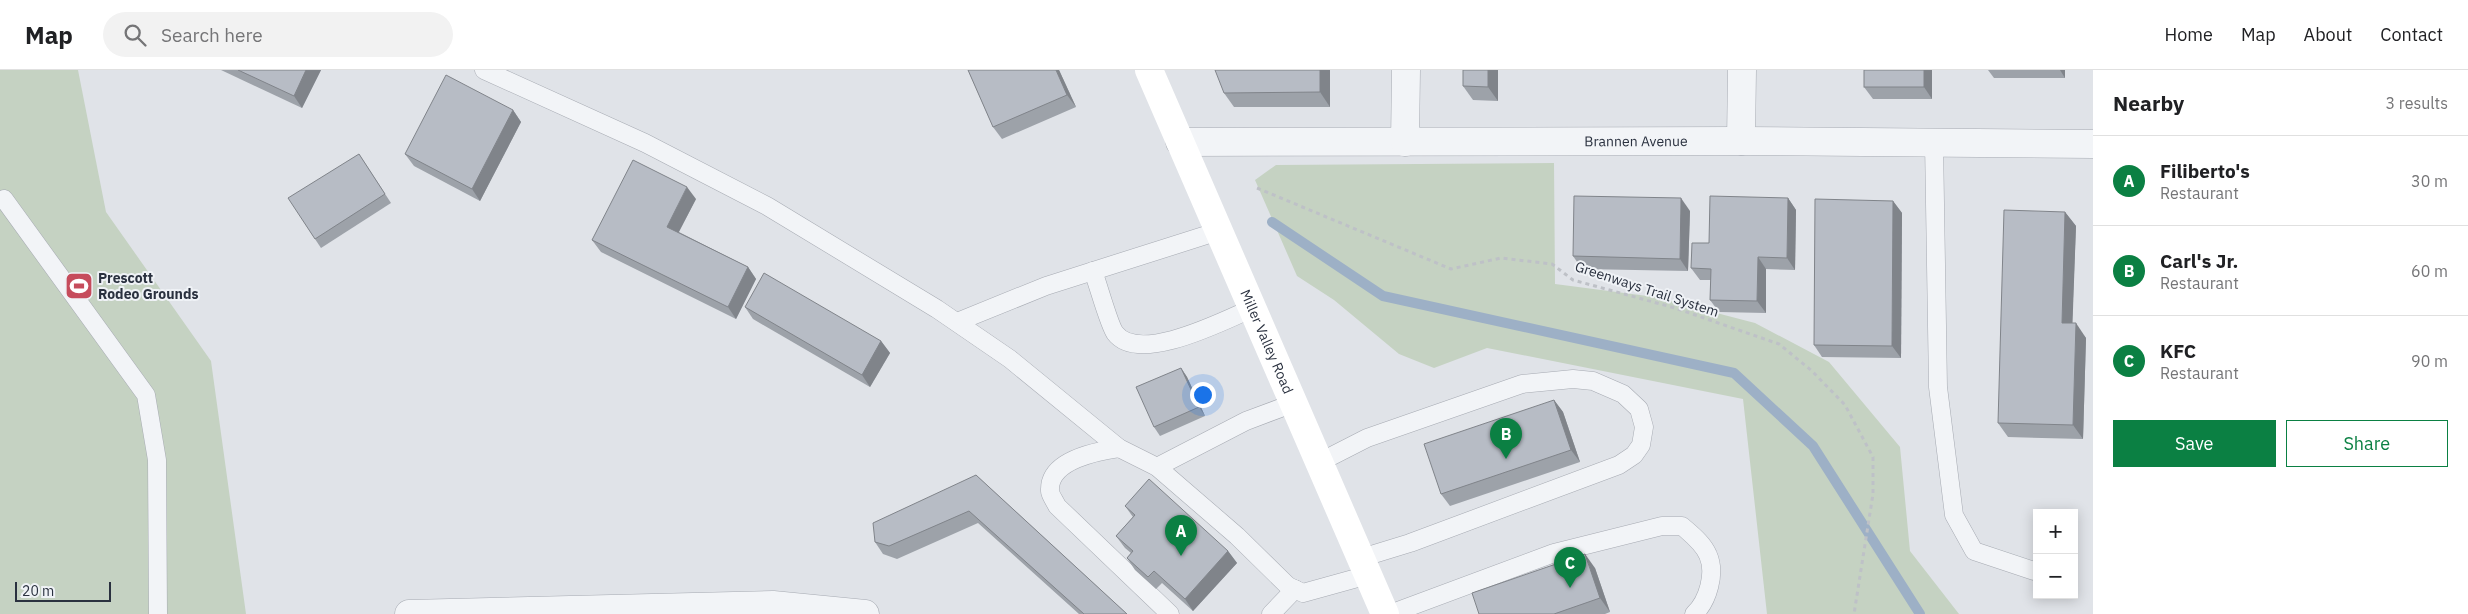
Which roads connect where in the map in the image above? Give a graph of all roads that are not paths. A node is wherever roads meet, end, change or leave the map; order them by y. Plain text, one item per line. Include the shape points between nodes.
1 (484, 70) edge
2 (1149, 70) edge
3 (1406, 70) edge
4 (1742, 70) edge
5 (1741, 141) junction
6 (1180, 142) junction
7 (1404, 142) junction
8 (1934, 142) junction
9 (2093, 144) edge
10 (4, 199) dead end
11 (1219, 231) junction
12 (1093, 271) junction
13 (1253, 308) junction
14 (957, 322) junction
15 (1294, 403) junction
16 (1119, 448) junction
17 (1320, 462) junction
18 (1157, 466) junction
19 (1365, 567) junction
20 (2033, 571) edge
21 (1295, 590) junction
22 (158, 614) edge
23 (409, 614) edge
24 (865, 614) edge
25 (1170, 614) edge
26 (1272, 614) edge
27 (1385, 614) edge
28 (1390, 614) edge
29 (1694, 614) edge

1 - 14 lane via 645,143 767,206
2 - 6 main road, Miller Valley Road
3 - 7 street
4 - 5 street
5 - 7 street, Brannen Avenue
5 - 8 street, Brannen Avenue
6 - 7 street, Brannen Avenue
6 - 11 main road, Miller Valley Road
8 - 9 street, Brannen Avenue
8 - 20 lane via 1938,387 1954,515 1974,551
10 - 22 lane via 146,395 157,460
11 - 12 lane
11 - 13 main road, Miller Valley Road
12 - 13 lane via 1115,334 1129,343 1150,345 1187,336
12 - 14 lane
13 - 15 main road, Miller Valley Road
14 - 16 lane via 1010,358
15 - 17 main road, Miller Valley Road
15 - 18 lane via 1246,421
16 - 18 lane
16 - 25 lane via 1086,454 1069,462 1052,477 1049,490 1057,506
17 - 19 main road, Miller Valley Road
17 - 19 lane via 1367,438 1522,384 1573,379 1593,381 1623,394 1639,408 1644,427 1641,445 1634,455 1618,466 1410,543
18 - 21 lane
19 - 21 lane via 1303,593
19 - 27 main road, Miller Valley Road
21 - 26 lane
23 - 24 street via 773,605
28 - 29 lane via 1554,553 1662,526 1682,526 1699,541 1709,556 1710,583 1702,607

